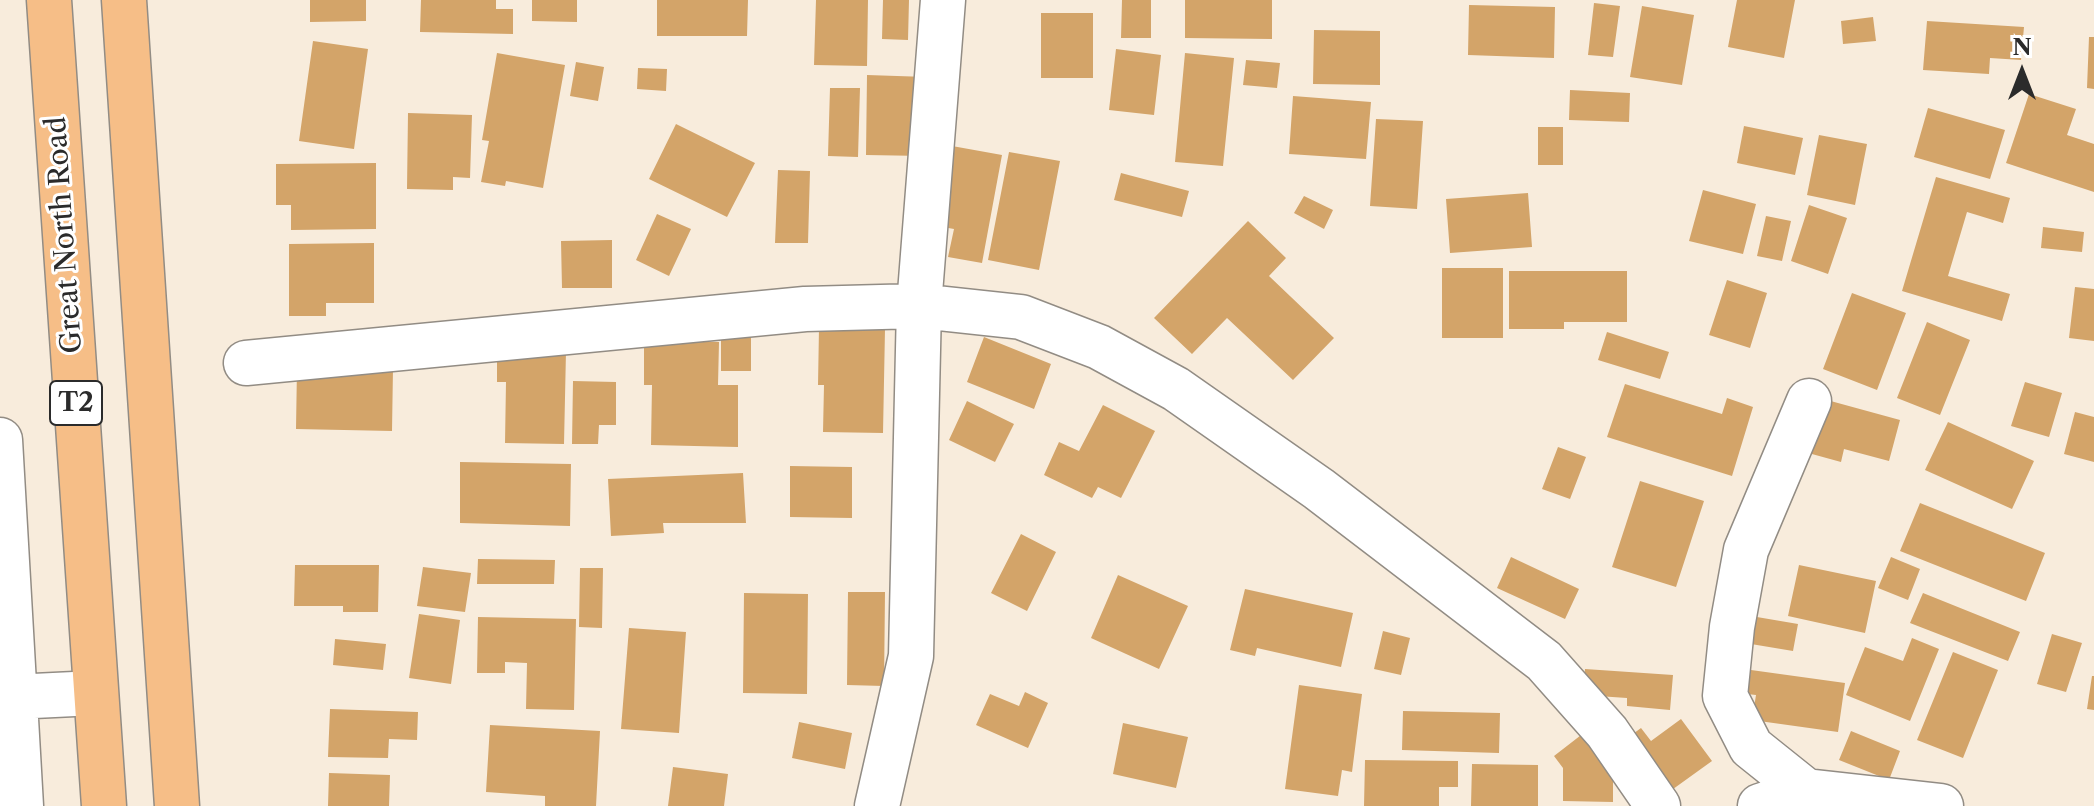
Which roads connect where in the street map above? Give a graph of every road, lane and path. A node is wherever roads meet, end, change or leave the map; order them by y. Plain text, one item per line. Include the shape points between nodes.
1 (49, 0) edge
2 (124, 0) edge
3 (943, 0) edge
4 (919, 306) junction
5 (246, 363) dead end
6 (1809, 401) dead end
7 (0, 440) edge
8 (5, 575) edge
9 (95, 693) junction
10 (13, 697) junction
11 (1806, 791) junction
12 (21, 806) edge
13 (104, 806) edge
14 (177, 806) edge
15 (877, 806) edge
16 (1658, 806) edge
17 (1760, 806) edge
18 (1941, 806) edge

1 - 9 main road, Great North Road / T2
2 - 14 main road
3 - 4 street
4 - 5 street via 805,309
4 - 15 street via 911,656
4 - 16 street via 1021,317 1099,347 1176,389 1319,489 1544,661 1607,732
6 - 11 street via 1746,550 1725,696 1751,747
7 - 8 street
8 - 10 street
9 - 10 street
9 - 13 main road, Great North Road / T2
10 - 12 street
11 - 17 street
11 - 18 street

